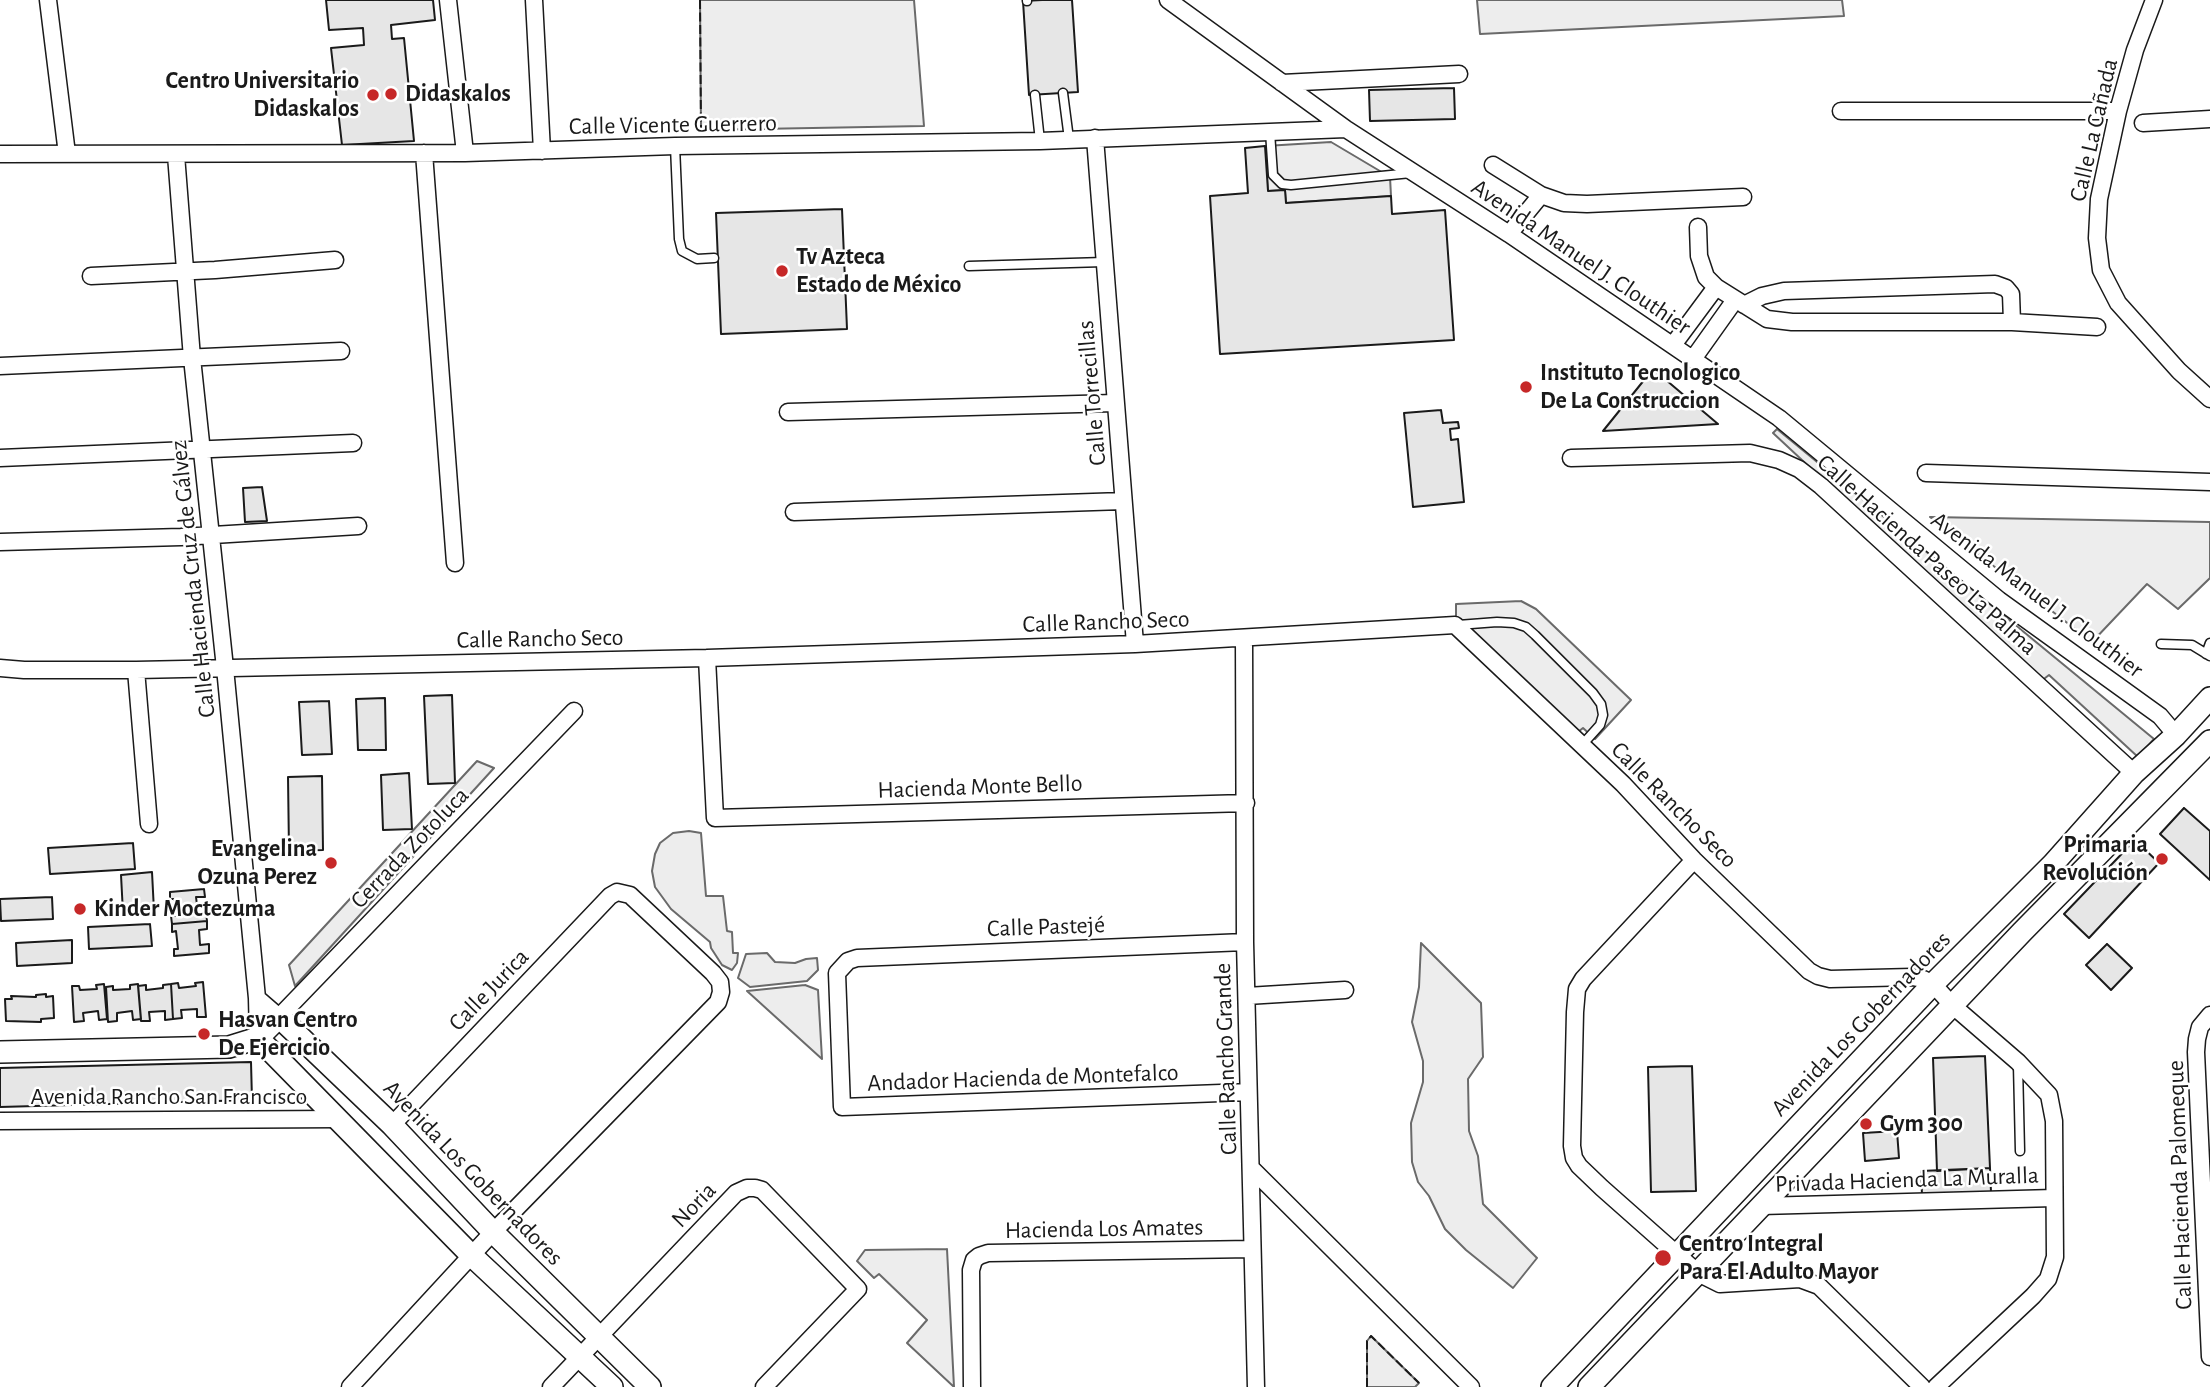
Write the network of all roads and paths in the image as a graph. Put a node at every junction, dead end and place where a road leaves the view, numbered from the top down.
1 (48, 0) edge
2 (449, 0) edge
3 (534, 0) edge
4 (1168, 0) edge
5 (2154, 0) edge
6 (1459, 74) dead end
7 (1282, 83) junction
8 (1063, 93) dead end
9 (1035, 95) dead end
10 (1841, 111) dead end
11 (2118, 111) junction
12 (2210, 119) edge
13 (2143, 123) dead end
14 (1346, 129) junction
15 (1270, 132) junction
16 (1095, 138) junction
17 (1069, 139) junction
18 (1040, 141) junction
19 (675, 146) junction
20 (541, 151) junction
21 (424, 153) junction
22 (465, 153) junction
23 (0, 154) edge
24 (67, 154) junction
25 (176, 155) junction
26 (1493, 165) dead end
27 (1413, 173) junction
28 (1541, 195) junction
29 (1743, 197) dead end
30 (1698, 227) dead end
31 (1509, 234) junction
32 (714, 258) dead end
33 (335, 260) dead end
34 (1104, 262) junction
35 (969, 266) dead end
36 (185, 271) junction
37 (92, 276) dead end
38 (1716, 288) junction
39 (1740, 302) junction
40 (2012, 322) junction
41 (2097, 327) dead end
42 (1673, 345) junction
43 (341, 351) dead end
44 (192, 358) junction
45 (1693, 359) junction
46 (0, 366) edge
47 (2210, 399) edge
48 (1115, 403) junction
49 (788, 412) dead end
50 (353, 443) dead end
51 (203, 449) junction
52 (0, 458) edge
53 (1571, 458) dead end
54 (1926, 474) dead end
55 (2210, 482) edge
56 (1123, 501) junction
57 (794, 512) dead end
58 (358, 526) dead end
59 (210, 535) junction
60 (0, 542) edge
61 (455, 563) dead end
62 (1455, 625) junction
63 (1244, 639) junction
64 (2210, 643) edge
65 (1135, 644) junction
66 (2161, 644) dead end
67 (2208, 655) edge
68 (707, 658) junction
69 (0, 668) edge
70 (225, 668) junction
71 (136, 670) junction
72 (2210, 698) edge
73 (574, 711) dead end
74 (2182, 728) junction
75 (2210, 733) edge
76 (1582, 745) junction
77 (2206, 753) edge
78 (2134, 773) junction
79 (1246, 803) junction
80 (149, 824) dead end
81 (1694, 860) junction
82 (1245, 942) junction
83 (1933, 984) junction
84 (1345, 990) dead end
85 (1247, 996) junction
86 (257, 998) junction
87 (1952, 1005) junction
88 (2210, 1015) edge
89 (279, 1017) junction
90 (258, 1038) junction
91 (0, 1052) edge
92 (2018, 1062) junction
93 (1248, 1093) junction
94 (842, 1107) joint
95 (338, 1119) junction
96 (0, 1121) edge
97 (392, 1125) junction
98 (2020, 1151) dead end
99 (1252, 1169) junction
100 (2054, 1198) junction
101 (1761, 1206) junction
102 (493, 1232) junction
103 (1252, 1249) junction
104 (471, 1255) junction
105 (1678, 1255) junction
106 (1698, 1273) junction
107 (598, 1337) junction
108 (581, 1356) junction
109 (2210, 1357) edge
110 (350, 1387) edge
111 (551, 1387) edge
112 (612, 1387) edge
113 (650, 1387) edge
114 (764, 1387) edge
115 (972, 1387) edge
116 (1256, 1387) edge
117 (1471, 1387) edge
118 (1552, 1387) edge
119 (1589, 1387) edge
120 (1922, 1387) edge
121 (1936, 1387) edge

1 - 24 street
2 - 22 street
3 - 20 street
4 - 7 street, Avenida Manuel J. Clouthier
5 - 11 street, Calle La Cañada
6 - 7 street
7 - 14 street, Avenida Manuel J. Clouthier
8 - 17 lane
9 - 18 lane
10 - 11 street
11 - 47 street, Calle La Cañada
12 - 13 street
14 - 15 street, Calle Vicente Guerrero
14 - 27 street, Avenida Manuel J. Clouthier
15 - 16 street, Calle Vicente Guerrero
15 - 27 lane
16 - 17 street, Calle Vicente Guerrero
16 - 34 street, Calle Torrecillas
17 - 18 street, Calle Vicente Guerrero
18 - 19 street, Calle Vicente Guerrero
19 - 20 street, Calle Vicente Guerrero
19 - 32 lane
20 - 22 street, Calle Vicente Guerrero
21 - 22 street, Calle Vicente Guerrero
21 - 25 street, Calle Vicente Guerrero
21 - 61 street
23 - 24 street, Calle Vicente Guerrero
24 - 25 street, Calle Vicente Guerrero
25 - 36 street, Calle Hacienda Cruz de Gálvez
26 - 28 street
27 - 31 street, Avenida Manuel J. Clouthier
28 - 29 street
28 - 31 street
30 - 38 street
31 - 42 street, Avenida Manuel J. Clouthier
33 - 36 street
34 - 35 lane
34 - 48 street, Calle Torrecillas
36 - 37 street
36 - 44 street, Calle Hacienda Cruz de Gálvez
38 - 39 street
38 - 42 street
39 - 40 street
39 - 40 street
39 - 45 street
40 - 41 street
42 - 45 street, Avenida Manuel J. Clouthier
43 - 44 street
44 - 46 street
44 - 51 street, Calle Hacienda Cruz de Gálvez
45 - 74 street, Avenida Manuel J. Clouthier
48 - 49 street
48 - 56 street, Calle Torrecillas
50 - 51 street
51 - 52 street
51 - 59 street, Calle Hacienda Cruz de Gálvez
53 - 78 street, Calle Hacienda Paseo La Palma
54 - 55 street
56 - 57 street
56 - 65 street, Calle Torrecillas
58 - 59 street
59 - 60 street
59 - 70 street, Calle Hacienda Cruz de Gálvez
62 - 63 street, Calle Rancho Seco
62 - 76 street, Calle Rancho Seco
62 - 76 lane
63 - 65 street, Calle Rancho Seco
63 - 79 street, Calle Rancho Grande
64 - 67 lane
65 - 68 street, Calle Rancho Seco
66 - 67 lane
68 - 70 street, Calle Rancho Seco
68 - 79 street, Hacienda Monte Bello
69 - 71 street, Calle Rancho Seco
70 - 71 street, Calle Rancho Seco
70 - 86 street, Calle Hacienda Cruz de Gálvez
71 - 80 street
72 - 74 street, Avenida Los Gobernadores
73 - 89 street, Cerrada Zotoluca
74 - 75 street
74 - 77 street
74 - 78 street, Avenida Los Gobernadores
76 - 81 street, Calle Rancho Seco
77 - 87 street
78 - 83 street, Avenida Los Gobernadores
79 - 82 street, Calle Rancho Grande
81 - 83 street, Calle Rancho Seco
81 - 105 street
82 - 85 street, Calle Rancho Grande
82 - 94 street, Calle Pastejé
83 - 87 street
83 - 105 street, Avenida Los Gobernadores
84 - 85 street
85 - 93 street, Calle Rancho Grande
86 - 89 street
86 - 90 street, Calle Hacienda Cruz de Gálvez
87 - 92 street
87 - 101 street
88 - 109 street, Calle Hacienda Palomeque
89 - 90 street
89 - 97 street, Avenida Los Gobernadores
90 - 91 street
90 - 95 street
92 - 98 lane
92 - 100 street
93 - 94 street, Andador Hacienda de Montefalco
93 - 99 street, Calle Rancho Grande
95 - 96 street, Avenida Rancho San Francisco
95 - 104 street
97 - 102 street, Avenida Los Gobernadores
97 - 102 street, Calle Jurica
99 - 103 street
99 - 117 street, Calle Rancho Grande
100 - 101 street, Privada Hacienda La Muralla
100 - 121 street
101 - 106 street
102 - 104 street
102 - 107 street, Avenida Los Gobernadores
103 - 115 street, Hacienda Los Amates
103 - 116 street
104 - 108 street
104 - 110 street
105 - 106 street
105 - 118 street, Avenida Los Gobernadores
106 - 119 street
106 - 120 street
107 - 108 street
107 - 113 street, Avenida Los Gobernadores
107 - 114 street, Noria
108 - 111 street
108 - 112 street

